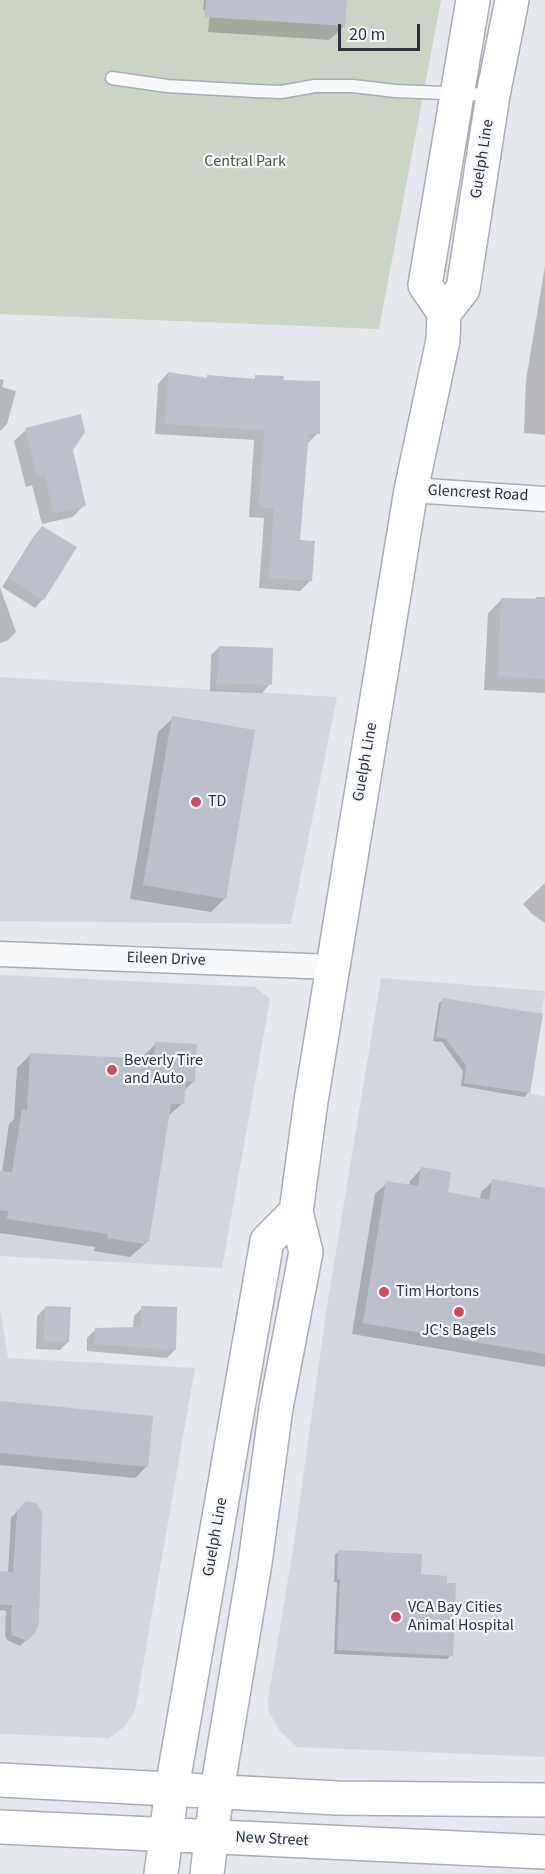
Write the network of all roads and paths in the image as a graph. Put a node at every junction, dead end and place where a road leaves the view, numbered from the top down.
1 (473, 0) edge
2 (512, 0) edge
3 (112, 78) dead end
4 (458, 94) junction
5 (493, 95) junction
6 (444, 313) junction
7 (411, 490) junction
8 (545, 499) edge
9 (0, 954) edge
10 (333, 967) junction
11 (296, 1212) junction
12 (0, 1780) edge
13 (172, 1788) junction
14 (217, 1791) junction
15 (545, 1800) edge
16 (0, 1827) edge
17 (166, 1834) junction
18 (212, 1837) junction
19 (545, 1852) edge
20 (161, 1874) edge
21 (207, 1874) edge

1 - 4 main road
2 - 5 main road, Guelph Line
3 - 4 lane
4 - 5 lane
4 - 6 main road
5 - 6 main road, Guelph Line
6 - 7 main road, Guelph Line
7 - 8 street, Glencrest Road
7 - 10 main road, Guelph Line
9 - 10 street, Eileen Drive
10 - 11 main road, Guelph Line
11 - 13 main road, Guelph Line
11 - 14 main road, Guelph Line
12 - 13 main road
13 - 14 main road
13 - 17 main road, Guelph Line
14 - 15 main road
14 - 18 main road, Guelph Line
16 - 17 main road, New Street
17 - 18 main road, New Street
17 - 20 main road, Guelph Line
18 - 19 main road, New Street
18 - 21 main road, Guelph Line

